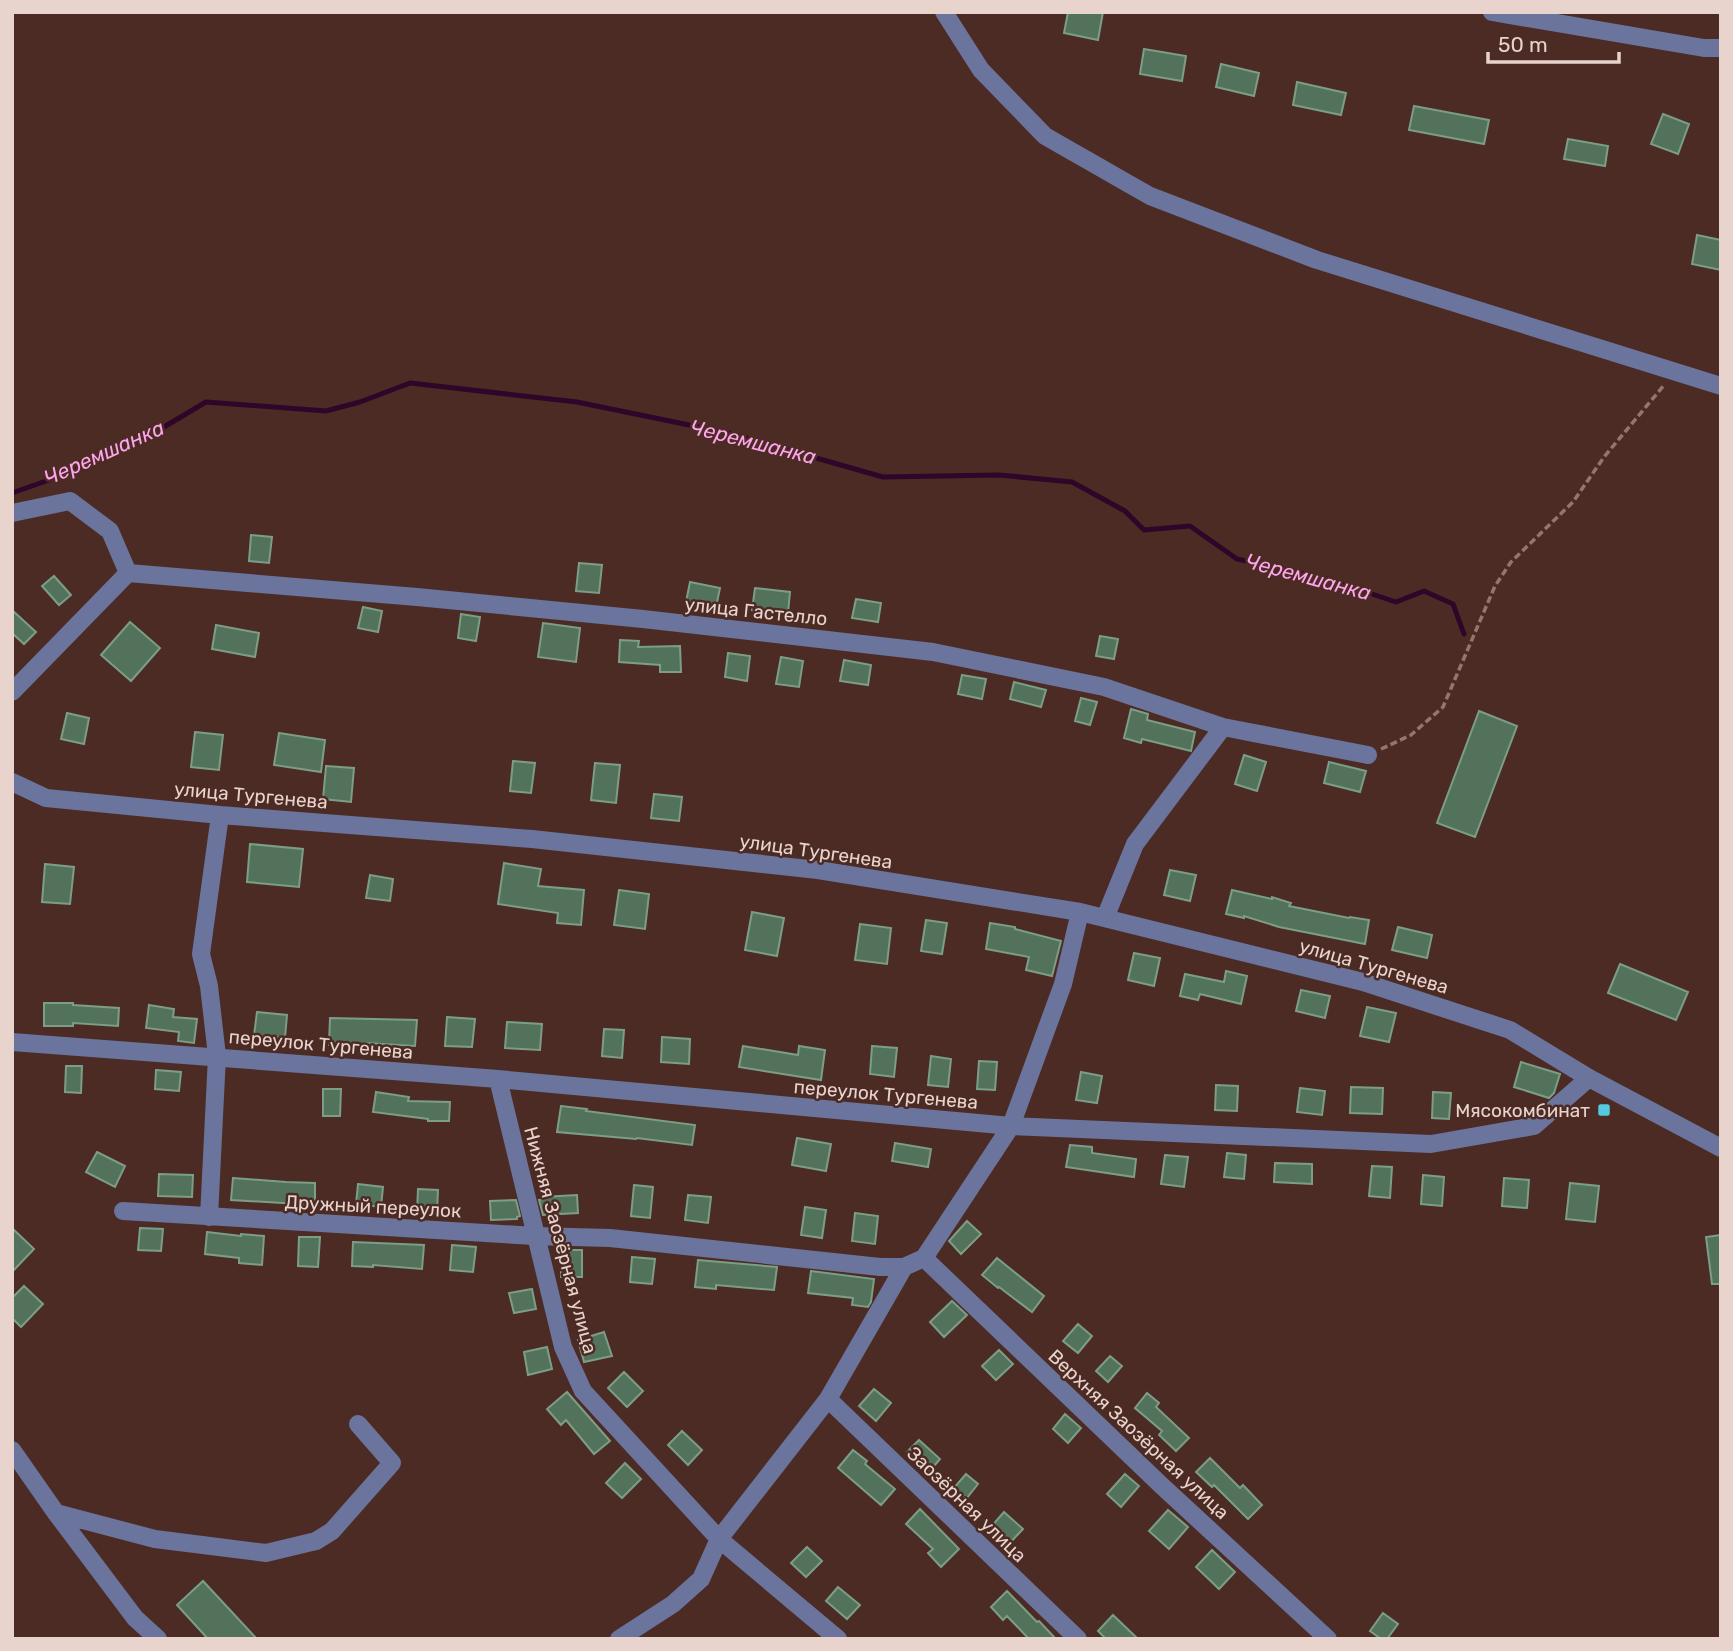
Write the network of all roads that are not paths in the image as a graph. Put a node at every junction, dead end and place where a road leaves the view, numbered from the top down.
1 (944, 12) edge
2 (1492, 12) edge
3 (1721, 48) edge
4 (1720, 384) edge
5 (12, 513) edge
6 (128, 573) junction
7 (12, 692) edge
8 (1223, 727) junction
9 (1368, 755) road end
10 (12, 782) edge
11 (220, 814) junction
12 (1080, 912) junction
13 (1105, 918) junction
14 (12, 1042) edge
15 (216, 1056) junction
16 (1589, 1078) junction
17 (498, 1079) junction
18 (1011, 1126) junction
19 (1721, 1148) edge
20 (122, 1211) dead end
21 (209, 1217) junction
22 (535, 1236) junction
23 (923, 1258) junction
24 (904, 1267) junction
25 (828, 1399) junction
26 (358, 1424) dead end
27 (12, 1450) edge
28 (56, 1513) junction
29 (719, 1539) junction
30 (158, 1639) edge
31 (619, 1639) edge
32 (838, 1639) edge
33 (1078, 1639) edge
34 (1328, 1639) edge

1 - 4 street
2 - 3 street
5 - 6 street
6 - 7 street
6 - 8 street, улица Гастелло
8 - 9 street, улица Гастелло
8 - 13 street
10 - 11 street, улица Тургенева
11 - 12 street, улица Тургенева
11 - 15 street
12 - 13 street, улица Тургенева
12 - 18 street
13 - 16 street, улица Тургенева
14 - 15 street, переулок Тургенева
15 - 17 street, переулок Тургенева
15 - 21 street
16 - 18 street, переулок Тургенева
16 - 19 street
17 - 18 street, переулок Тургенева
17 - 22 street, Нижняя Заозёрная улица
18 - 23 street
20 - 21 street, Дружный переулок
21 - 22 street, Дружный переулок
22 - 24 street
22 - 29 street, Нижняя Заозёрная улица
23 - 24 street
23 - 34 street, Верхняя Заозёрная улица
24 - 25 street
25 - 29 street
25 - 33 street, Заозёрная улица
26 - 28 street
27 - 28 street
28 - 30 street
29 - 31 street
29 - 32 street, Нижняя Заозёрная улица

